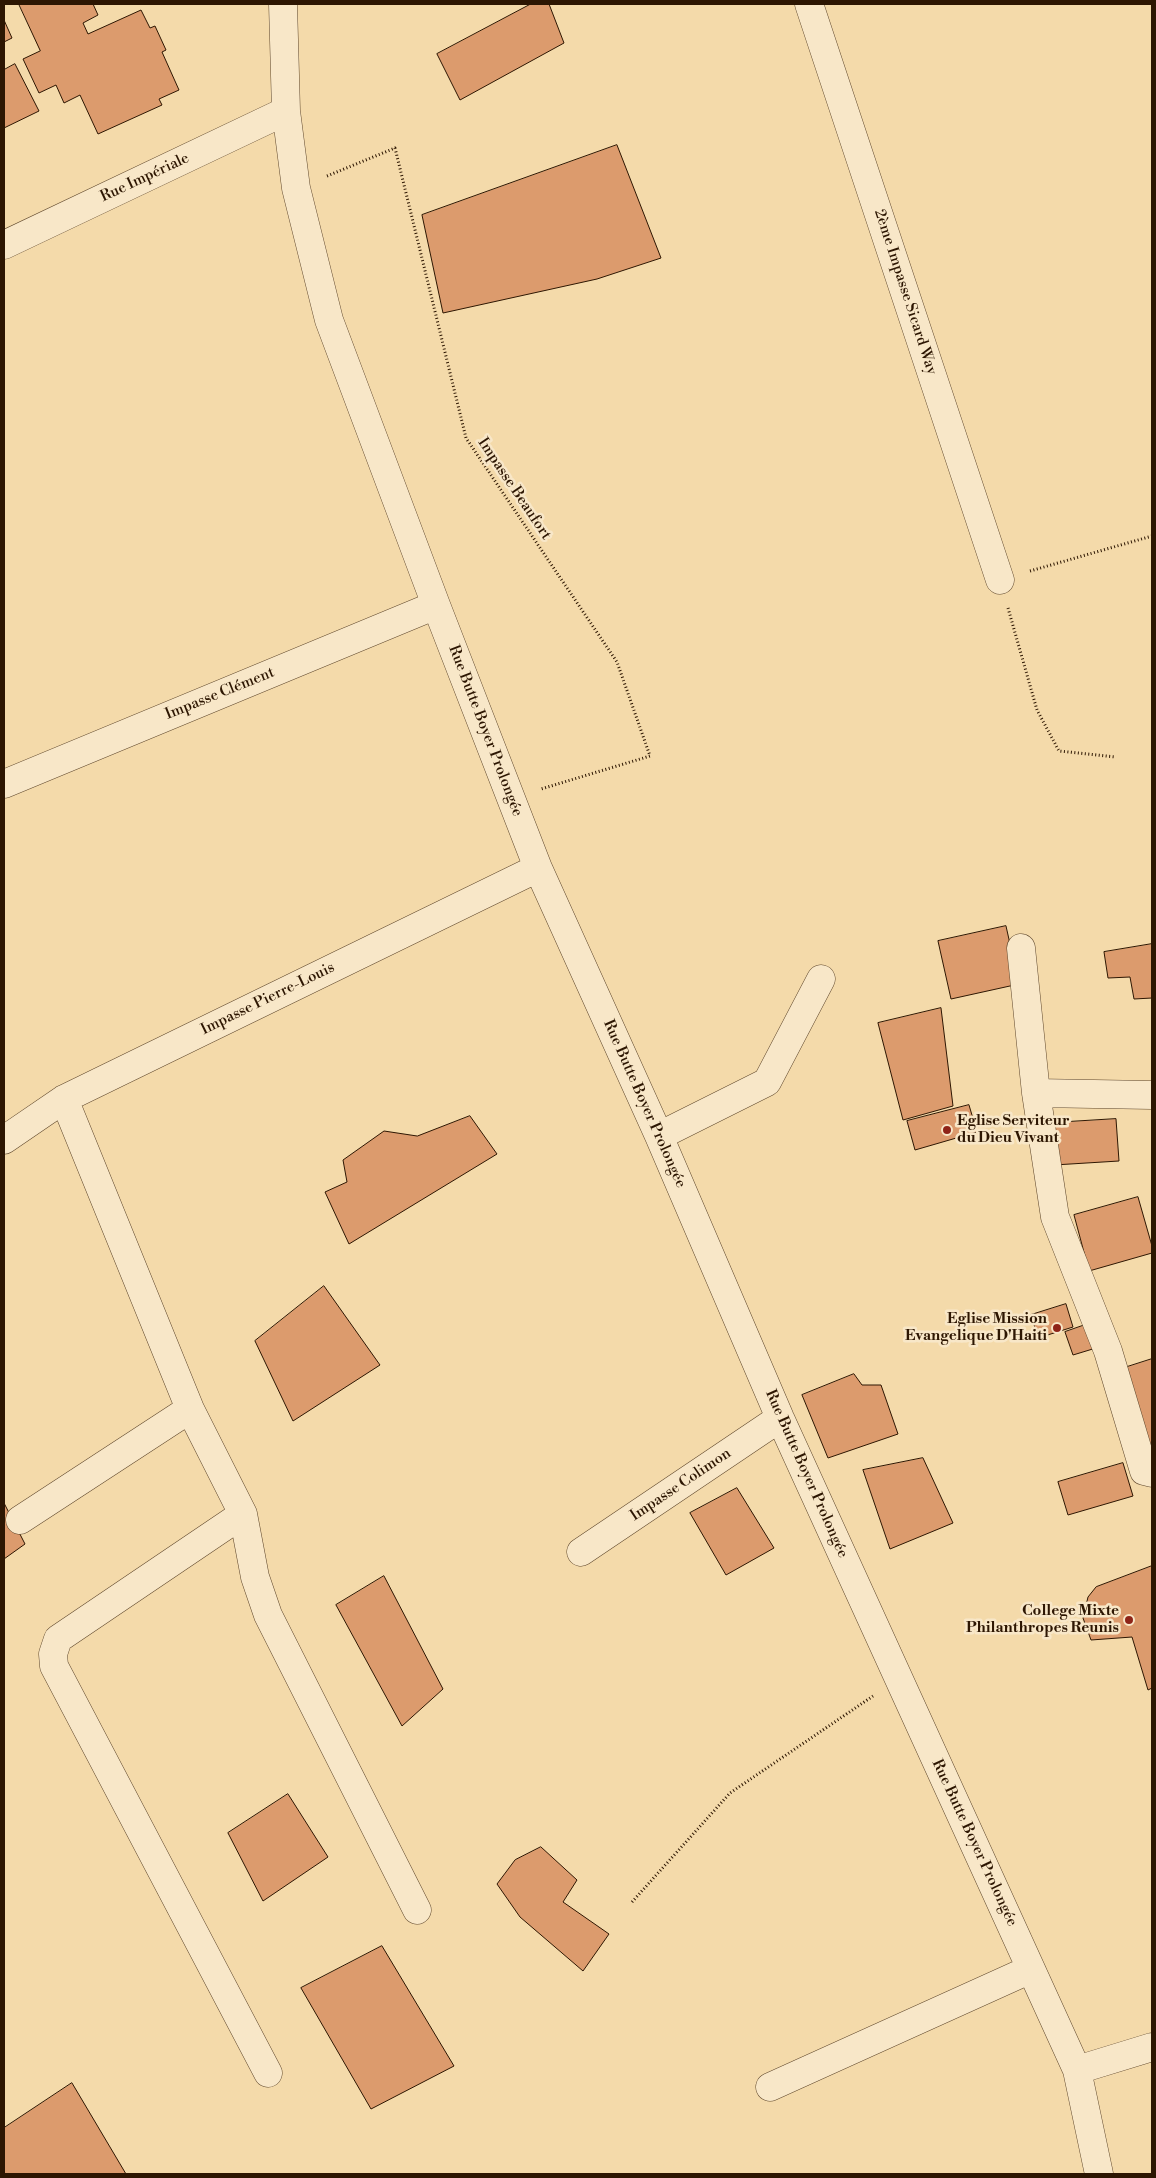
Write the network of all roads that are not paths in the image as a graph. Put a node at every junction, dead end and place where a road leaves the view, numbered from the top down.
1 (282, 4) edge
2 (809, 4) edge
3 (286, 112) junction
4 (4, 246) edge
5 (1000, 580) road end
6 (436, 605) junction
7 (4, 784) edge
8 (538, 868) junction
9 (1021, 948) dead end
10 (821, 978) dead end
11 (1036, 1093) junction
12 (1152, 1095) edge
13 (64, 1099) junction
14 (659, 1136) junction
15 (4, 1140) edge
16 (190, 1409) junction
17 (780, 1418) junction
18 (1152, 1473) edge
19 (243, 1514) junction
20 (20, 1520) dead end
21 (582, 1552) dead end
22 (417, 1910) dead end
23 (1031, 1970) junction
24 (1152, 2047) edge
25 (1077, 2070) junction
26 (268, 2073) dead end
27 (770, 2088) dead end
28 (1099, 2174) edge

1 - 3 street, Rue Butte Boyer Prolongée
2 - 5 street, 2ème Impasse Sicard Way
3 - 4 street, Rue Impériale
3 - 6 street, Rue Butte Boyer Prolongée
6 - 7 street, Impasse Clément
6 - 8 street, Rue Butte Boyer Prolongée
8 - 13 street, Impasse Pierre-Louis
8 - 14 street, Rue Butte Boyer Prolongée
9 - 11 street
10 - 14 street
11 - 12 street
11 - 18 street
13 - 15 street, Impasse Pierre-Louis
13 - 16 street
14 - 17 street, Rue Butte Boyer Prolongée
16 - 19 street
16 - 20 street
17 - 21 street, Impasse Colimon
17 - 23 street, Rue Butte Boyer Prolongée
19 - 22 street
19 - 26 street
23 - 25 street, Rue Butte Boyer Prolongée
23 - 27 street
24 - 25 street
25 - 28 street, Rue Butte Boyer Prolongée

